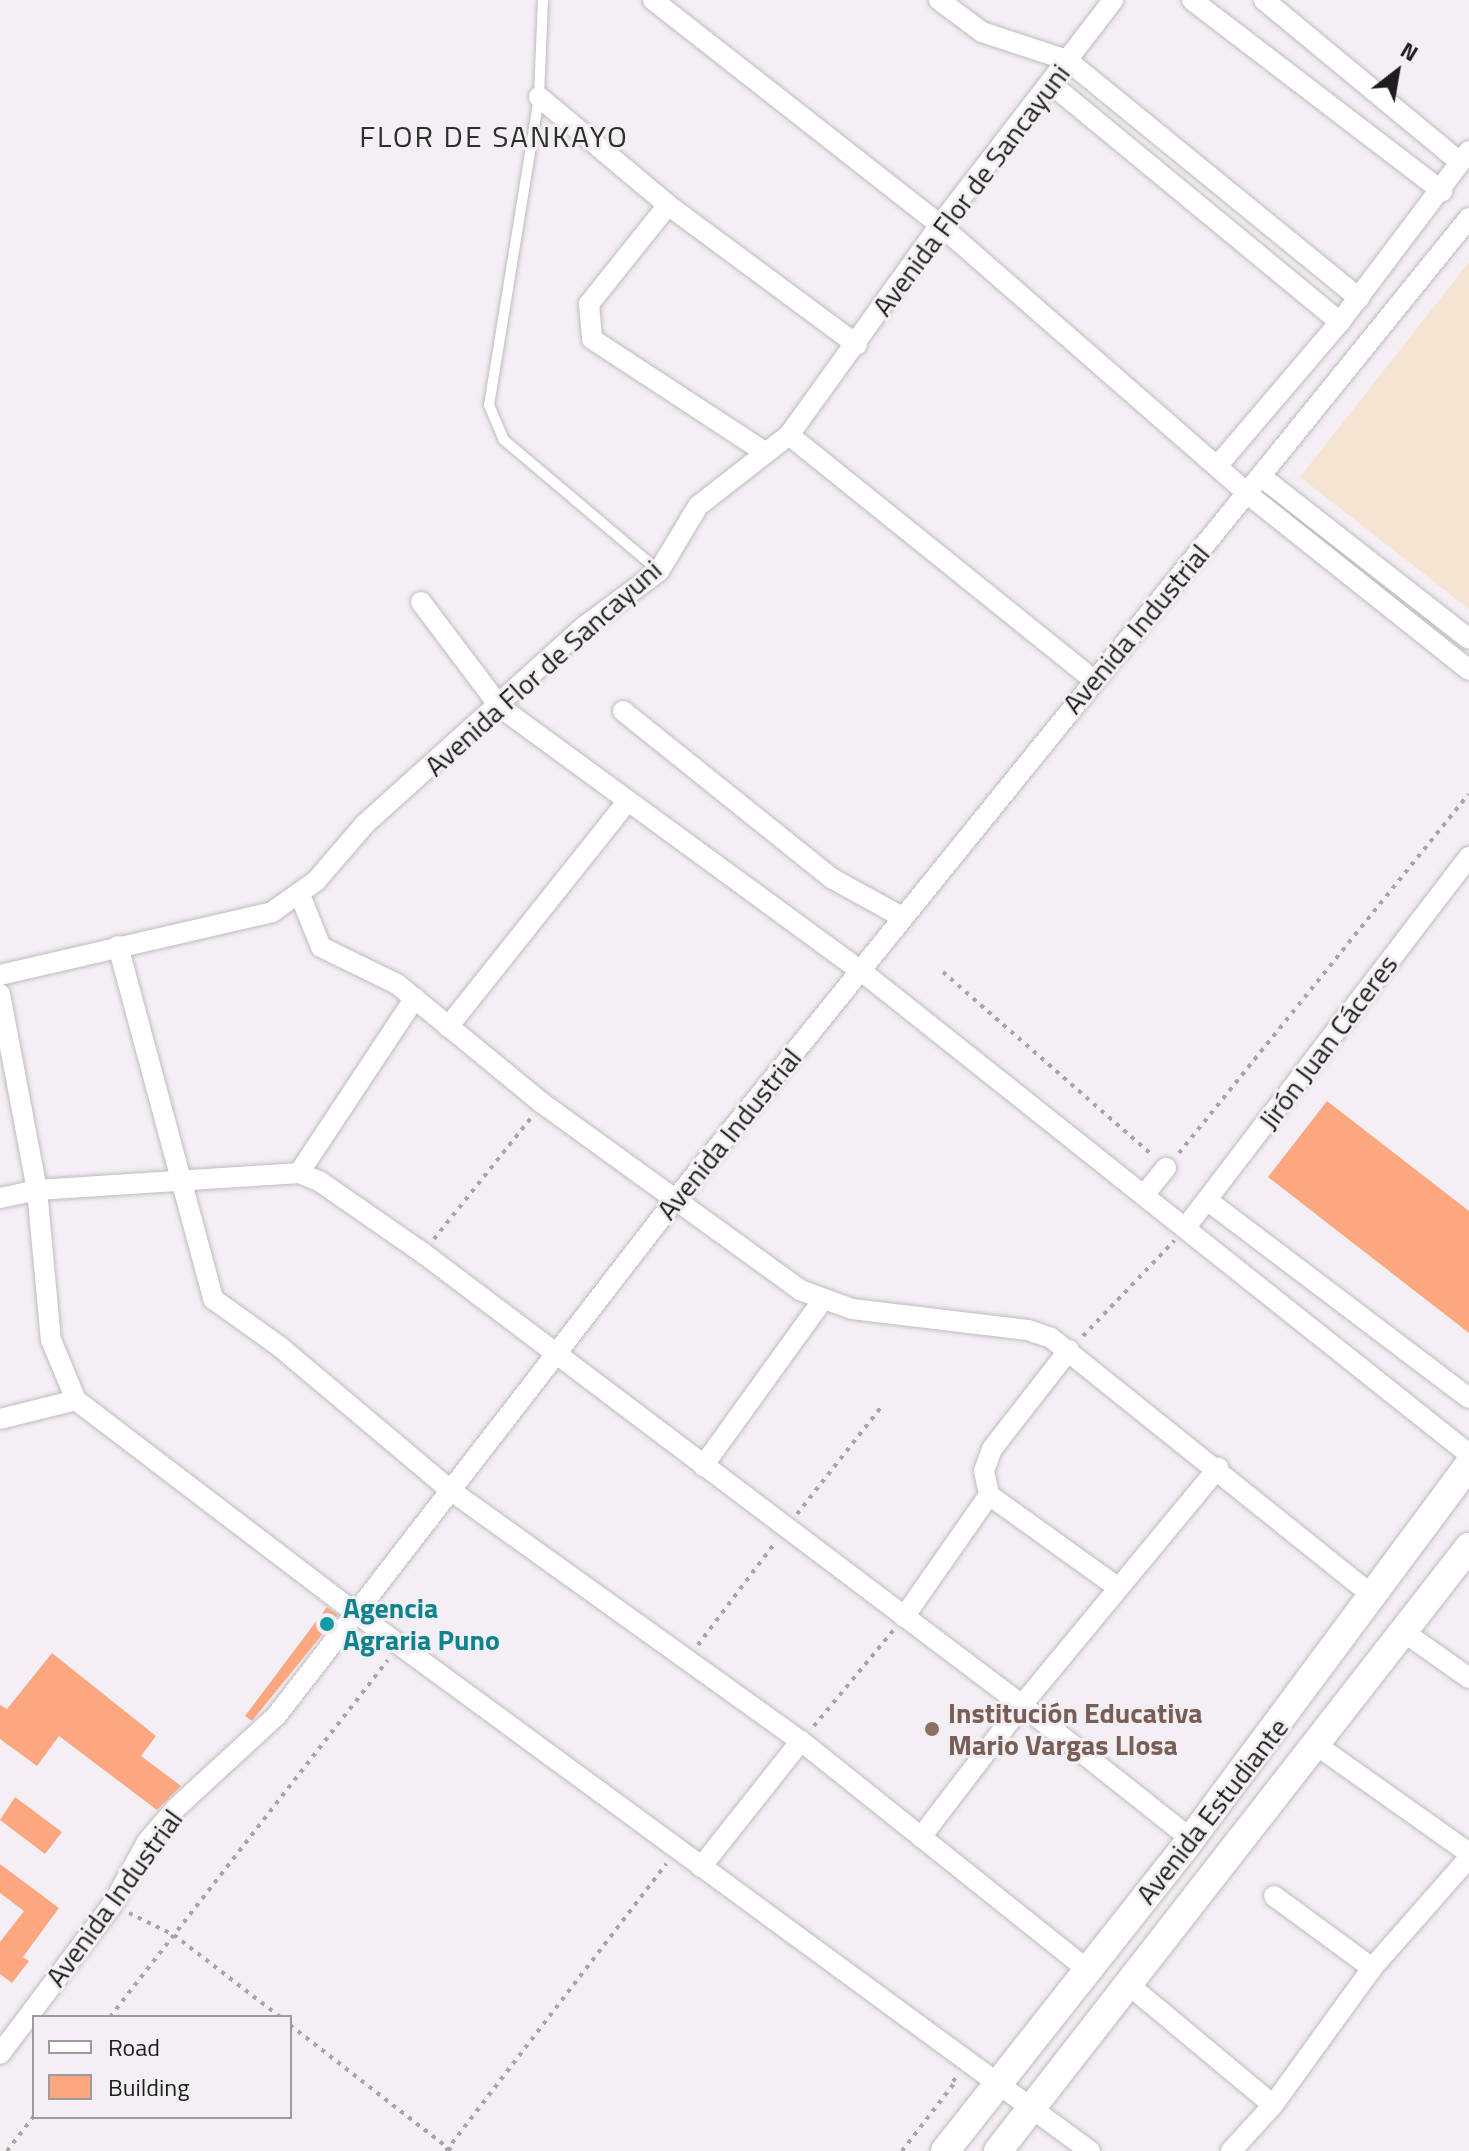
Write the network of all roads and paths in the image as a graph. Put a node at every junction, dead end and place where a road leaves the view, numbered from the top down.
1 (543, 0) edge
2 (653, 0) edge
3 (939, 0) edge
4 (1113, 0) edge
5 (1192, 0) edge
6 (1264, 0) edge
7 (1067, 60) junction
8 (1050, 83) junction
9 (539, 97) junction
10 (1465, 157) edge
11 (1442, 191) junction
12 (668, 205) junction
13 (1469, 218) edge
14 (940, 225) junction
15 (1359, 298) junction
16 (1340, 322) junction
17 (857, 345) junction
18 (789, 435) junction
19 (765, 452) junction
20 (1219, 464) junction
21 (1263, 478) junction
22 (1249, 495) junction
23 (659, 571) junction
24 (421, 602) dead end
25 (1469, 639) edge
26 (1469, 670) edge
27 (1092, 679) junction
28 (500, 707) junction
29 (623, 711) dead end
30 (1469, 794) edge
31 (626, 803) junction
32 (1469, 857) edge
33 (300, 895) junction
34 (902, 917) junction
35 (118, 946) junction
36 (860, 970) junction
37 (943, 972) dead end
38 (0, 975) edge
39 (0, 994) edge
40 (415, 998) junction
41 (448, 1027) junction
42 (542, 1103) junction
43 (1166, 1168) junction
44 (299, 1173) junction
45 (182, 1180) junction
46 (37, 1190) junction
47 (1144, 1195) junction
48 (0, 1198) edge
49 (675, 1200) junction
50 (1207, 1200) junction
51 (1186, 1227) junction
52 (423, 1253) junction
53 (822, 1301) junction
54 (1069, 1350) junction
55 (558, 1355) junction
56 (1469, 1398) edge
57 (76, 1400) junction
58 (0, 1419) edge
59 (1469, 1454) edge
60 (1469, 1464) edge
61 (703, 1466) junction
62 (1218, 1468) junction
63 (450, 1490) junction
64 (989, 1495) junction
65 (1469, 1547) edge
66 (1117, 1587) junction
67 (1374, 1597) junction
68 (356, 1613) junction
69 (904, 1617) junction
70 (1404, 1632) junction
71 (394, 1652) dead end
72 (1469, 1678) edge
73 (1022, 1705) junction
74 (801, 1741) junction
75 (1315, 1744) junction
76 (921, 1837) junction
77 (1191, 1839) junction
78 (1469, 1855) edge
79 (667, 1862) dead end
80 (701, 1867) junction
81 (1274, 1896) dead end
82 (112, 1905) junction
83 (174, 1935) junction
84 (1372, 1968) junction
85 (1088, 1970) junction
86 (1129, 1985) junction
87 (112, 2015) edge
88 (277, 2015) edge
89 (292, 2027) edge
90 (0, 2054) edge
91 (998, 2084) junction
92 (1273, 2105) junction
93 (1032, 2107) junction
94 (32, 2119) edge
95 (449, 2150) edge
96 (7, 2151) edge
97 (945, 2151) edge
98 (998, 2151) edge
99 (1090, 2151) edge
100 (1231, 2151) edge

1 - 9 lane
2 - 14 street
3 - 7 street
4 - 7 street, Avenida Flor de Sancayuni
5 - 11 street
6 - 10 street
7 - 8 street, Avenida Flor de Sancayuni
7 - 15 street
8 - 14 street, Avenida Flor de Sancayuni
8 - 16 street
9 - 12 street
9 - 23 lane
10 - 11 street
11 - 15 street
12 - 17 street
12 - 19 street
13 - 21 street, Avenida Industrial
14 - 17 street, Avenida Flor de Sancayuni
14 - 20 street
15 - 16 street
16 - 20 street
17 - 18 street, Avenida Flor de Sancayuni
18 - 19 street, Avenida Flor de Sancayuni
18 - 27 street
19 - 23 street, Avenida Flor de Sancayuni
20 - 22 street
21 - 22 street, Avenida Industrial
21 - 25 street
22 - 26 street
22 - 27 street, Avenida Industrial
23 - 28 street, Avenida Flor de Sancayuni
24 - 28 street
27 - 34 street, Avenida Industrial
28 - 31 street
28 - 33 street, Avenida Flor de Sancayuni
29 - 34 street
30 - 43 path
31 - 36 street
31 - 41 street
32 - 50 street, Jirón Juan Cáceres
33 - 35 street, Avenida Flor de Sancayuni
33 - 40 street
34 - 36 street, Avenida Industrial
35 - 38 street, Avenida Flor de Sancayuni
35 - 45 street
36 - 47 street
36 - 49 street, Avenida Industrial
37 - 43 path
39 - 46 street
40 - 41 street
40 - 44 street
41 - 42 street
42 - 49 street
42 - 52 path
43 - 47 street
44 - 45 street
44 - 52 street
45 - 46 street
45 - 63 street
46 - 48 street
46 - 57 street
47 - 51 street
49 - 53 street
49 - 55 street, Avenida Industrial
50 - 51 street, Jirón Juan Cáceres
50 - 56 street
51 - 54 path
51 - 59 street
52 - 55 street
53 - 54 street
53 - 61 street
54 - 62 street
54 - 64 street
55 - 61 street
55 - 63 street, Avenida Industrial
57 - 58 street
57 - 68 street
60 - 67 street, Avenida Estudiante
61 - 69 street
62 - 66 street
62 - 67 street
63 - 68 street, Avenida Industrial
63 - 74 street
64 - 66 street
64 - 69 street
65 - 70 street, Avenida Estudiante
66 - 73 street
67 - 77 street, Avenida Estudiante
68 - 80 street
68 - 82 street, Avenida Industrial
69 - 73 street
69 - 74 path
70 - 72 street
70 - 75 street, Avenida Estudiante
71 - 83 path
73 - 76 street
73 - 77 street
74 - 76 street
74 - 80 street
75 - 78 street
75 - 86 street, Avenida Estudiante
76 - 85 street
77 - 85 street, Avenida Estudiante
78 - 84 street
79 - 95 path
80 - 91 street
81 - 84 street
82 - 83 path
82 - 90 street, Avenida Industrial
83 - 87 path
83 - 88 path
84 - 92 street
85 - 91 street, Avenida Estudiante
86 - 92 street
86 - 93 street, Avenida Estudiante
89 - 95 path
91 - 93 street
91 - 97 street, Avenida Estudiante
92 - 100 street
93 - 98 street, Avenida Estudiante
93 - 99 street
94 - 96 path

